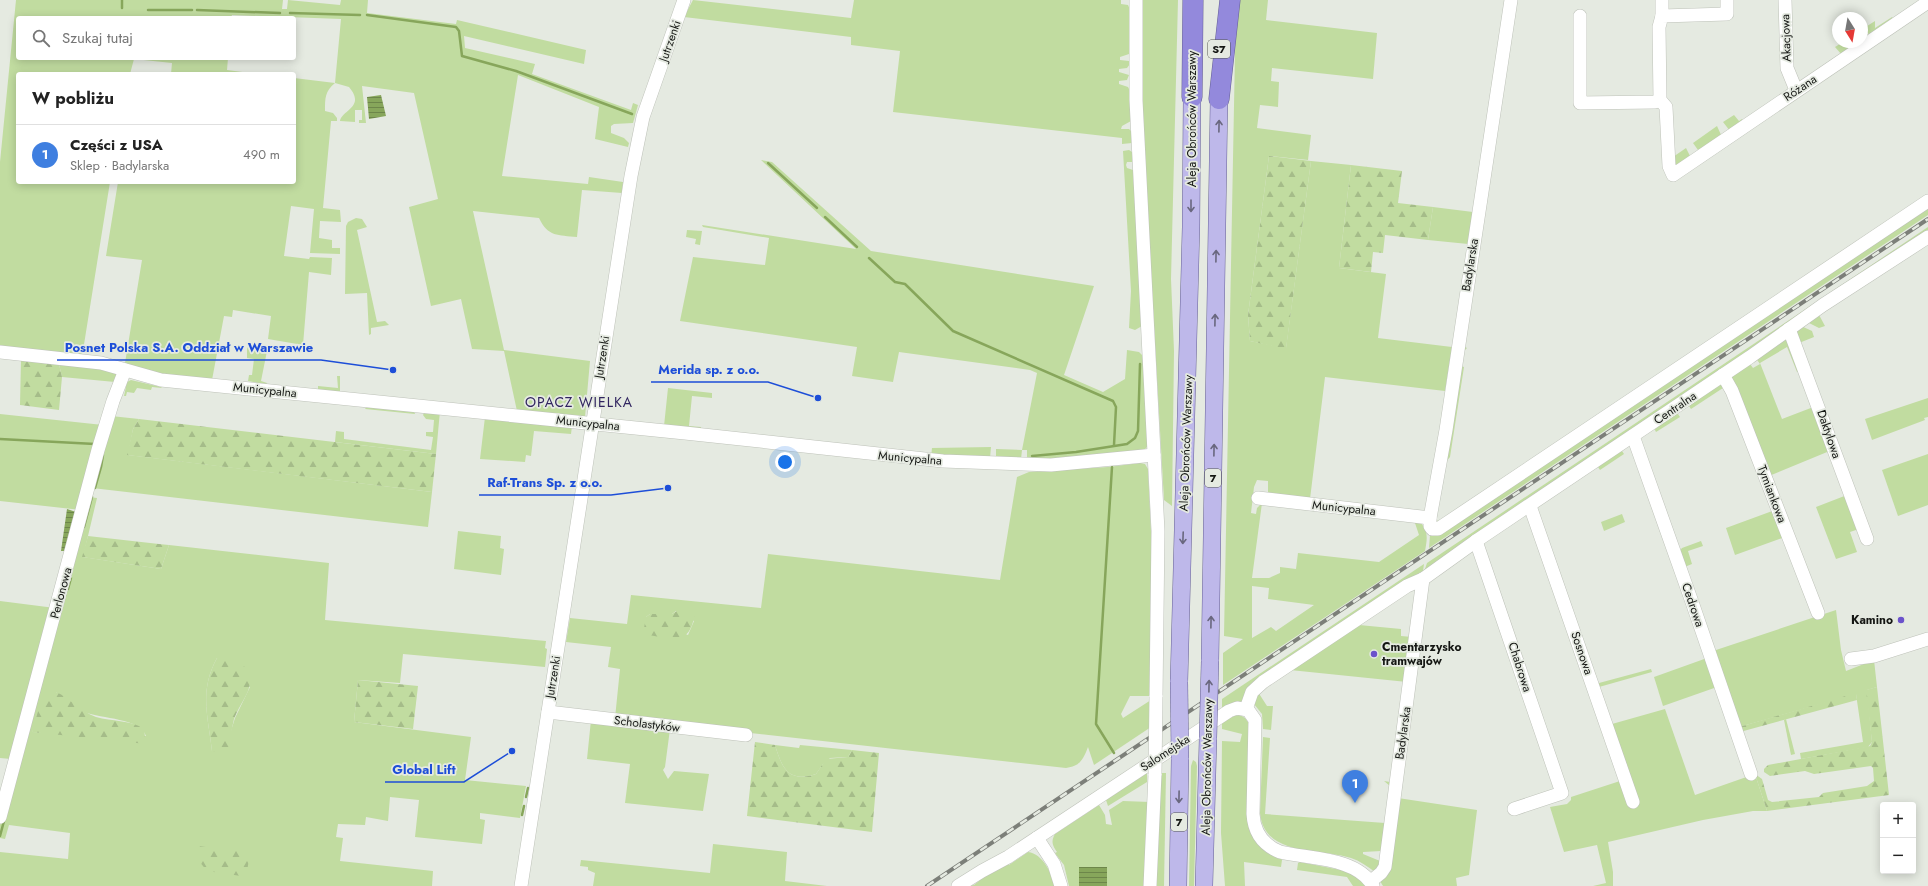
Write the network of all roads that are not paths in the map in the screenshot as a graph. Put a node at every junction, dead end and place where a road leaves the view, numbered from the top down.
1 (684, 0) edge
2 (1136, 0) edge
3 (1193, 0) edge
4 (1219, 0) edge
5 (1230, 0) edge
6 (1511, 0) edge
7 (1662, 0) edge
8 (1727, 0) edge
9 (1785, 0) edge
10 (1928, 2) edge
11 (1580, 16) dead end
12 (1662, 16) junction
13 (1791, 75) junction
14 (1814, 78) junction
15 (1796, 90) junction
16 (1192, 97) joint
17 (1219, 99) junction
18 (1660, 100) junction
19 (1928, 201) edge
20 (1928, 237) edge
21 (1789, 329) junction
22 (0, 352) edge
23 (125, 370) junction
24 (1723, 375) junction
25 (592, 423) junction
26 (1633, 436) junction
27 (1154, 455) junction
28 (1258, 498) dead end
29 (1530, 506) junction
30 (1431, 524) junction
31 (1867, 539) dead end
32 (1476, 542) junction
33 (1423, 579) junction
34 (1818, 613) dead end
35 (1928, 639) edge
36 (1851, 659) dead end
37 (1246, 709) junction
38 (548, 712) junction
39 (746, 735) dead end
40 (1750, 774) dead end
41 (1208, 777) junction
42 (1633, 802) dead end
43 (1514, 809) dead end
44 (0, 817) edge
45 (1037, 838) junction
46 (1372, 884) edge
47 (520, 886) edge
48 (958, 886) edge
49 (1061, 886) edge
50 (1150, 886) edge
51 (1178, 886) edge
52 (1204, 886) edge
53 (1215, 886) edge

1 - 25 street, Jutrzenki
2 - 27 street
3 - 16 highway, Aleja Obrońców Warszawy / S7
4 - 17 highway, Aleja Obrońców Warszawy / S7
5 - 17 highway
6 - 30 street, Badylarska
7 - 12 street
8 - 12 street
9 - 13 street, Akacjowa
10 - 14 street, Różana
11 - 18 street
12 - 18 street
13 - 14 street, Akacjowa
13 - 15 street, Akacjowa
14 - 15 street, Różana
15 - 18 street, Różana
16 -> 51 main road, Aleja Obrońców Warszawy / 7, bridge
41 -> 17 main road, Aleja Obrońców Warszawy / 7, bridge
19 - 30 street
20 - 21 street, Centralna
21 - 24 street, Centralna
21 - 31 street, Daktylowa
22 - 23 street, Municypalna
23 - 25 street, Municypalna
23 - 44 street, Perlonowa
24 - 26 street, Centralna
24 - 34 street, Tymiankowa
25 - 27 street, Municypalna
25 - 38 street, Jutrzenki
26 - 29 street, Centralna
26 - 40 street, Cedrowa
27 - 50 street, bridge
28 - 30 street, Municypalna
29 - 32 street, Centralna
29 - 42 street, Sosnowa
32 - 33 street, Centralna
32 - 43 street, Chabrowa
33 - 37 street
33 - 46 street, Badylarska
35 - 36 street
37 - 45 street, Salomejska
37 - 46 street, Badylarska
38 - 39 street, Scholastyków
38 - 47 street, Jutrzenki
41 - 52 main road, Aleja Obrońców Warszawy / 7
41 - 53 main road
45 - 48 street, Salomejska
45 - 49 street

